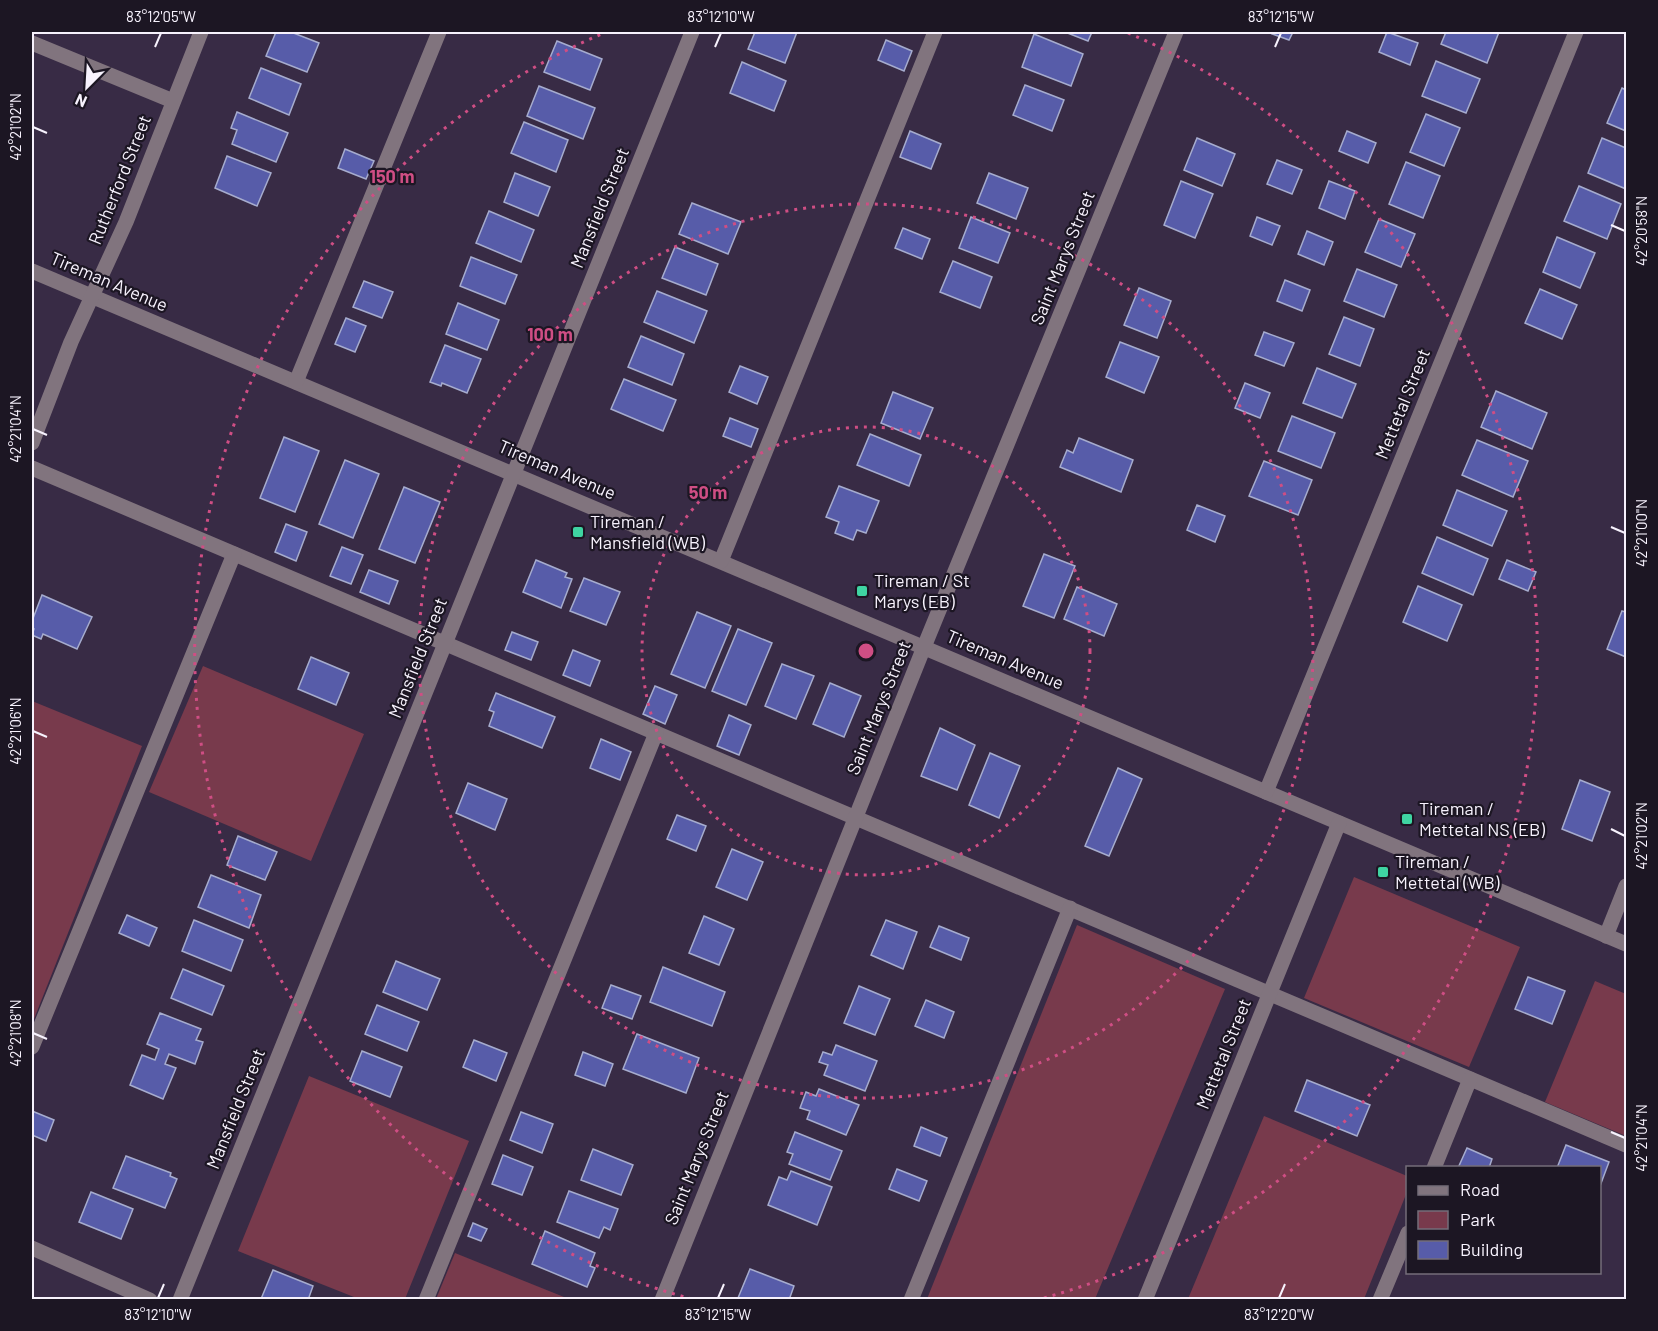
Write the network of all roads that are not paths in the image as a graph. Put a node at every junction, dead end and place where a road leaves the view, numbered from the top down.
1 (201, 32) edge
2 (439, 32) edge
3 (692, 32) edge
4 (935, 32) edge
5 (1176, 32) edge
6 (1576, 32) edge
7 (32, 43) edge
8 (173, 101) junction
9 (32, 271) edge
10 (92, 296) junction
11 (296, 382) junction
12 (32, 442) edge
13 (32, 468) edge
14 (514, 473) junction
15 (234, 554) junction
16 (721, 561) junction
17 (445, 643) junction
18 (924, 647) junction
19 (656, 733) junction
20 (1266, 792) junction
21 (855, 818) junction
22 (1339, 823) junction
23 (1626, 886) edge
24 (1070, 908) junction
25 (1606, 936) junction
26 (1626, 944) edge
27 (1269, 993) junction
28 (32, 1047) edge
29 (1470, 1079) junction
30 (1626, 1145) edge
31 (1434, 1166) edge
32 (1406, 1235) edge
33 (32, 1248) edge
34 (150, 1299) edge
35 (180, 1299) edge
36 (426, 1299) edge
37 (662, 1299) edge
38 (911, 1299) edge
39 (1145, 1299) edge
40 (1380, 1299) edge

1 - 8 street, Rutherford Street
2 - 11 street
3 - 14 street, Mansfield Street
4 - 16 street
5 - 18 street, Saint Marys Street
6 - 20 street, Mettetal Street
7 - 8 street
8 - 10 street, Rutherford Street
9 - 10 street, Tireman Avenue
10 - 11 street, Tireman Avenue
10 - 12 street, Rutherford Street
11 - 14 street, Tireman Avenue
13 - 15 street
14 - 16 street, Tireman Avenue
14 - 17 street, Mansfield Street
15 - 17 street
15 - 28 street
16 - 18 street, Tireman Avenue
17 - 19 street
17 - 35 street, Mansfield Street
18 - 20 street, Tireman Avenue
18 - 21 street, Saint Marys Street
19 - 21 street
19 - 36 street
20 - 22 street, Tireman Avenue
21 - 24 street
21 - 37 street, Saint Marys Street
22 - 25 street
22 - 27 street, Mettetal Street
23 - 25 street
24 - 27 street
24 - 38 street
25 - 26 street
27 - 29 street
27 - 39 street, Mettetal Street
29 - 30 street
29 - 31 street
32 - 40 street
33 - 34 street

